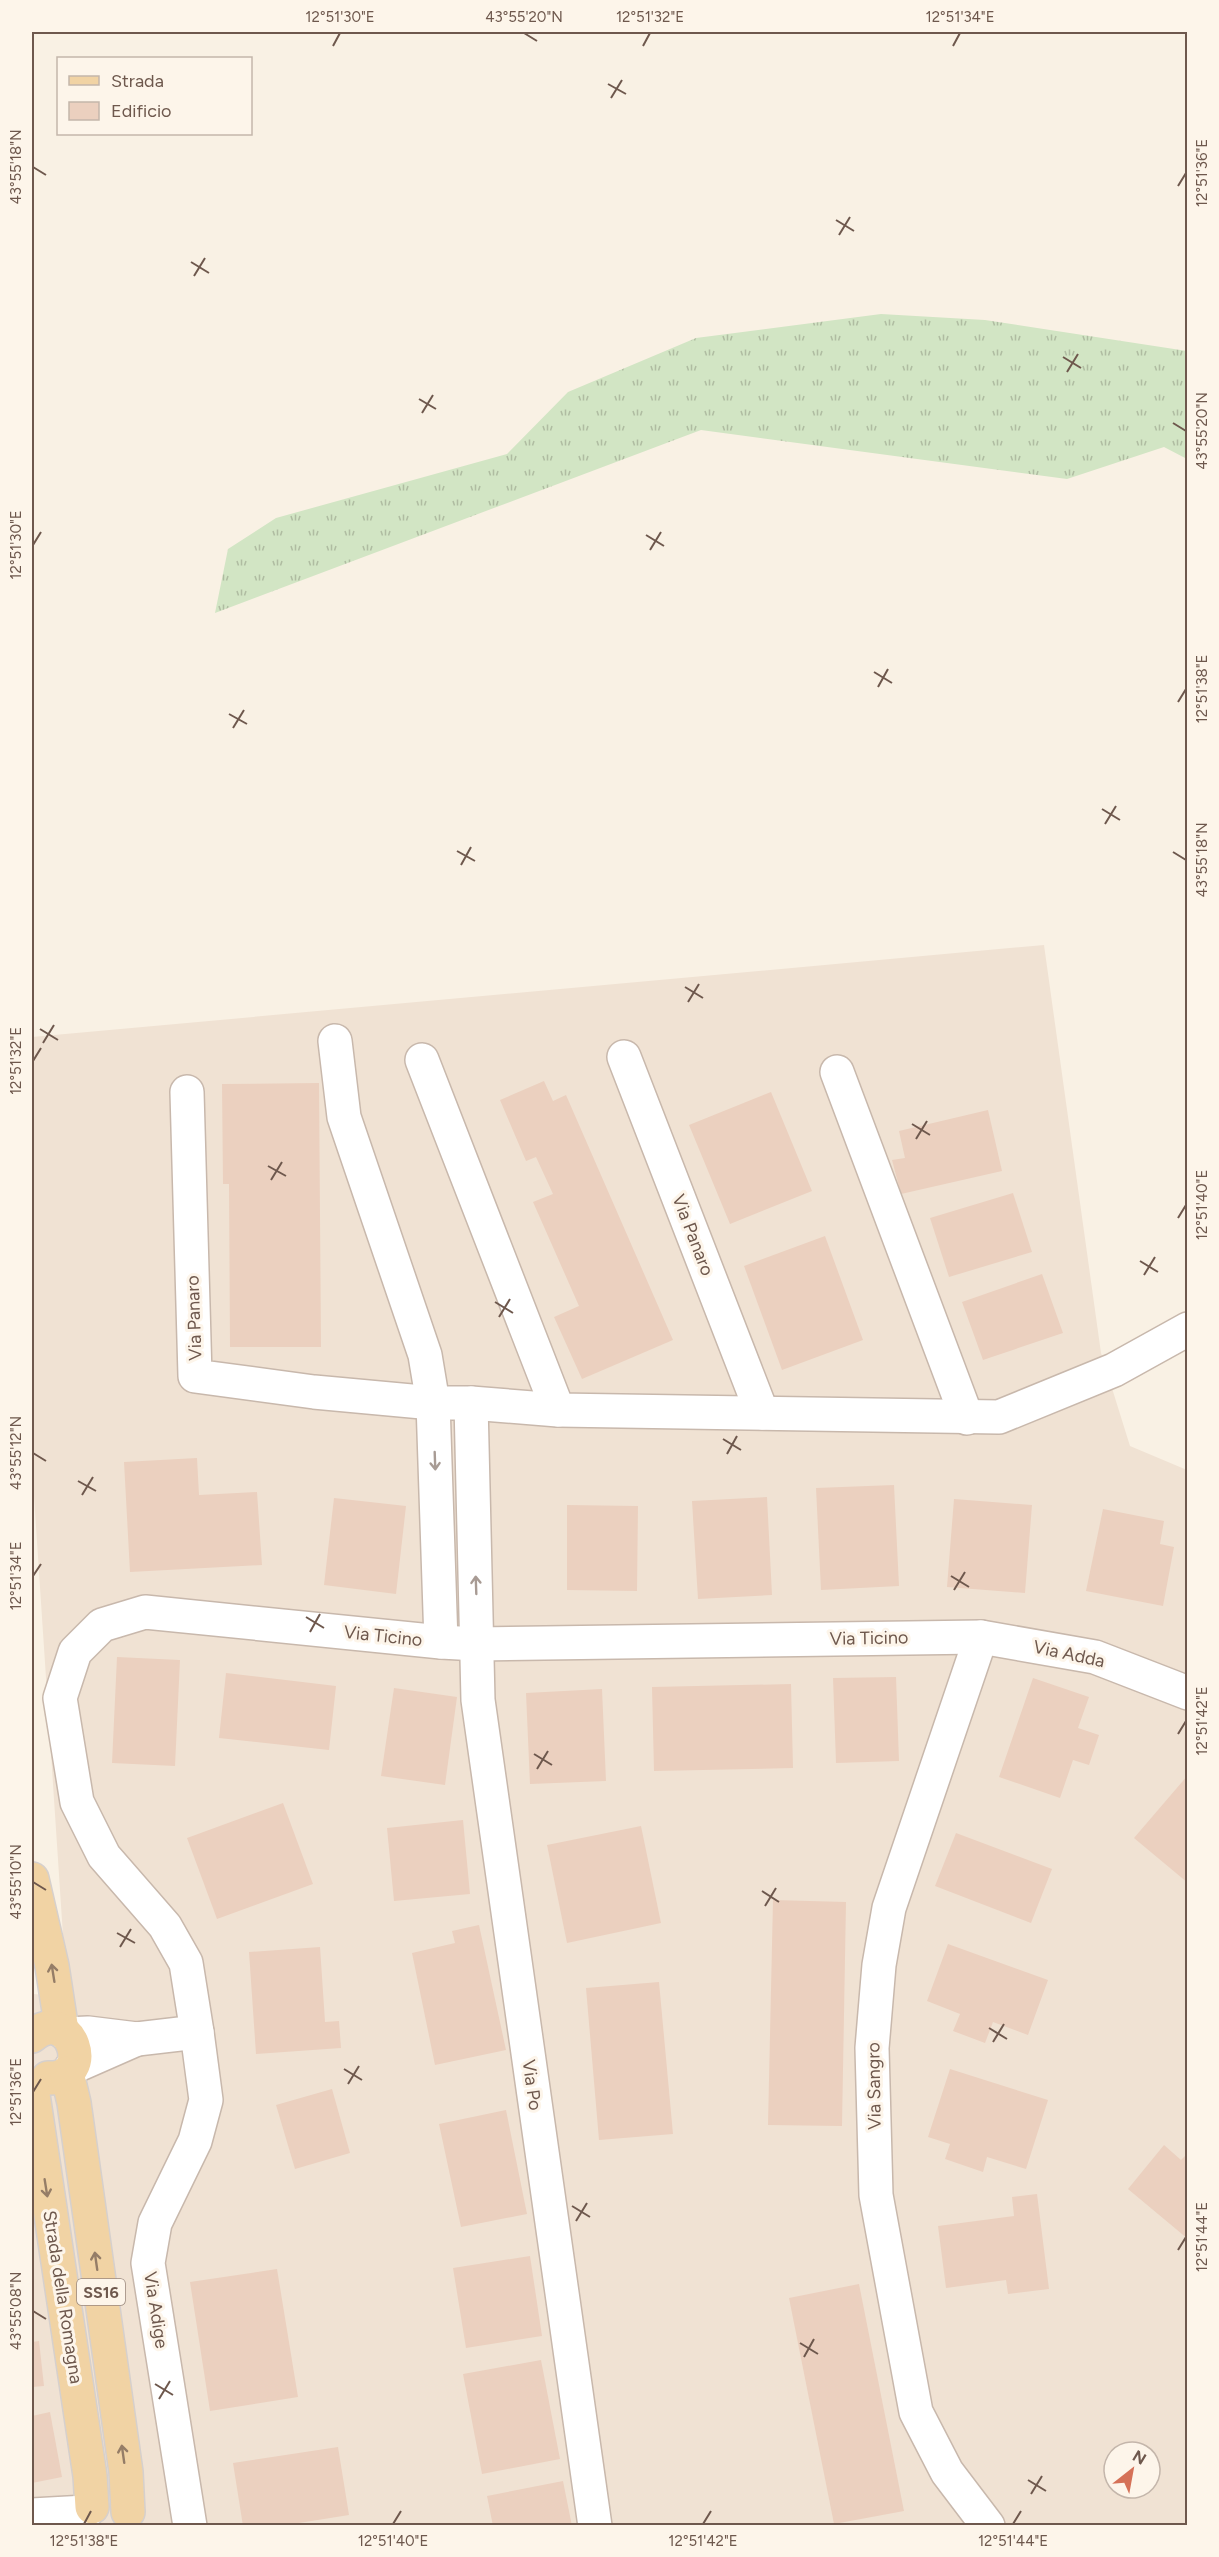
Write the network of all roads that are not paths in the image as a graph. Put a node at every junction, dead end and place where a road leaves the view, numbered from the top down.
1 (335, 1041) dead end
2 (624, 1057) dead end
3 (422, 1060) dead end
4 (837, 1072) dead end
5 (188, 1092) dead end
6 (1188, 1329) edge
7 (433, 1403) junction
8 (471, 1403) junction
9 (558, 1410) junction
10 (762, 1413) junction
11 (967, 1418) junction
12 (981, 1637) junction
13 (441, 1642) junction
14 (477, 1644) junction
15 (1188, 1693) edge
16 (32, 1879) edge
17 (197, 2032) junction
18 (53, 2033) edge
19 (137, 2039) junction
20 (32, 2070) edge
21 (69, 2071) junction
22 (32, 2088) edge
23 (32, 2515) edge
24 (85, 2515) edge
25 (131, 2519) edge
26 (190, 2526) edge
27 (595, 2526) edge
28 (988, 2526) edge

1 - 7 street
2 - 10 street, Via Panaro
3 - 9 street
4 - 11 street
5 - 7 street, Via Panaro
6 - 11 street, Via Panaro
7 - 8 street, Via Panaro
7 -> 13 street
8 - 9 street, Via Panaro
14 -> 8 street
9 - 10 street, Via Panaro
10 - 11 street, Via Panaro
12 - 14 street, Via Ticino
12 - 15 street, Via Adda
12 - 28 street, Via Sangro
13 - 14 street, Via Ticino
13 - 17 street, Via Ticino
14 - 27 street, Via Po
18 -> 16 main road, Strada della Romagna / SS16
17 - 19 street
17 - 26 street, Via Adige
18 - 19 street
18 - 21 main road, Strada della Romagna / SS16
19 - 21 street
20 - 21 main road
25 -> 21 main road, Strada della Romagna / SS16
22 -> 24 main road, Strada della Romagna / SS16
23 - 24 street
24 - 25 main road, Strada della Romagna / SS16

